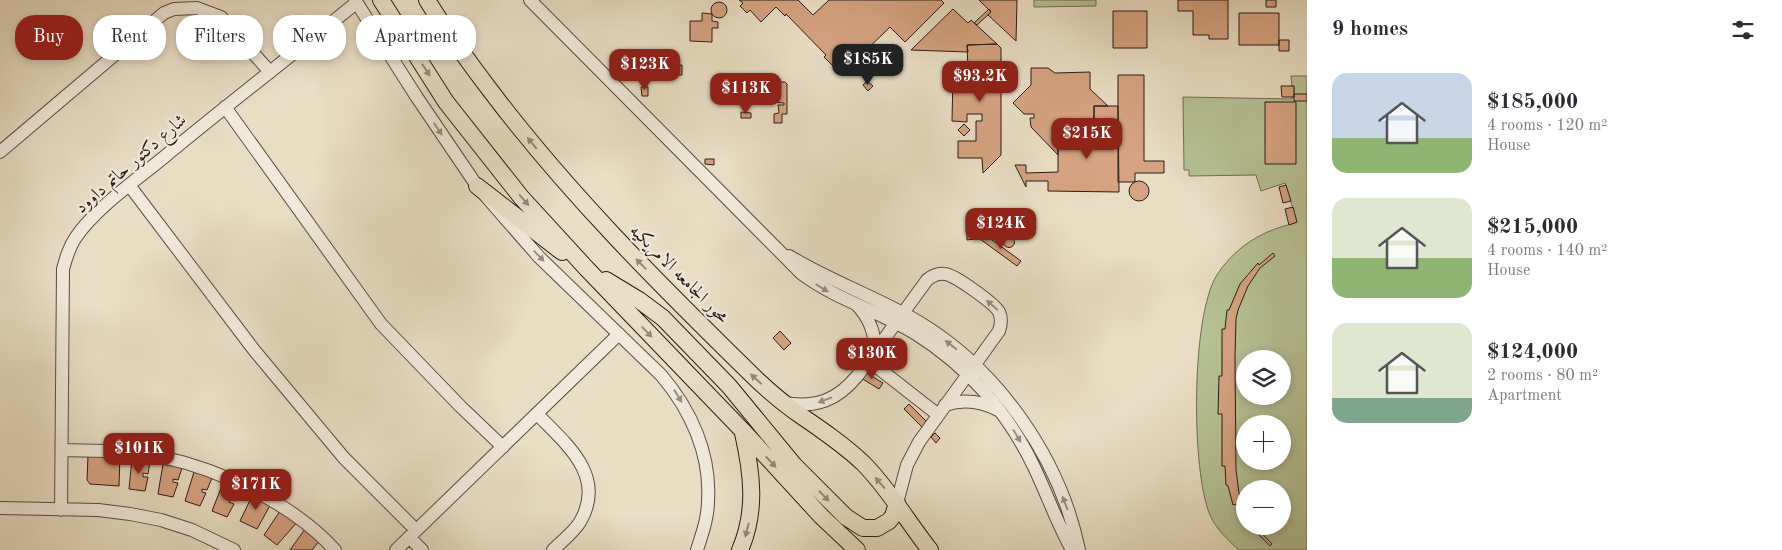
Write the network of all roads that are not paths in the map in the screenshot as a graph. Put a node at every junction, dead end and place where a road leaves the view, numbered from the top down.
1 (381, 0) edge
2 (530, 0) edge
3 (429, 1) edge
4 (356, 2) edge
5 (270, 72) junction
6 (225, 107) junction
7 (0, 152) edge
8 (129, 185) junction
9 (477, 186) junction
10 (773, 245) junction
11 (587, 270) junction
12 (857, 305) junction
13 (900, 318) junction
14 (619, 334) junction
15 (872, 356) junction
16 (971, 369) junction
17 (783, 402) junction
18 (941, 410) junction
19 (1001, 412) junction
20 (537, 414) junction
21 (742, 430) junction
22 (503, 447) junction
23 (62, 450) junction
24 (897, 503) junction
25 (0, 508) edge
26 (61, 510) junction
27 (413, 534) junction
28 (234, 550) edge
29 (336, 550) edge
30 (396, 550) edge
31 (422, 550) edge
32 (553, 550) edge
33 (697, 550) edge
34 (740, 550) edge
35 (857, 550) edge
36 (930, 550) edge
37 (1072, 550) edge
38 (1078, 550) edge

1 -> 11 main road
2 - 10 street
17 -> 3 main road, محور الجامعه الامريكيه
4 - 5 street, شارع دكتور حاتم داوود
4 -> 9 street
5 - 6 street, شارع دكتور حاتم داوود
5 - 7 street
6 - 8 street, شارع دكتور حاتم داوود
6 - 22 street
8 - 23 street, شارع دكتور حاتم داوود
8 - 27 street
9 - 11 main road
9 -> 14 street
10 -> 12 street
10 - 13 street
11 -> 21 main road
11 -> 24 main road
12 - 13 street
12 - 15 street
13 - 15 street
13 - 16 street
16 -> 13 street
14 - 20 street
14 -> 33 street
15 -> 17 street
15 - 18 street
16 - 18 street
16 - 19 street
38 -> 16 street
24 -> 17 main road, محور الجامعه الامريكيه
18 - 19 street
18 - 24 street
19 -> 37 street
20 - 22 street
20 - 32 street
21 -> 34 main road
21 -> 35 main road
22 - 27 street
23 - 26 street, شارع دكتور حاتم داوود
23 - 29 street
24 - 36 main road, محور الجامعه الامريكيه
25 - 26 street
26 - 28 street
27 - 30 street
27 - 31 street

